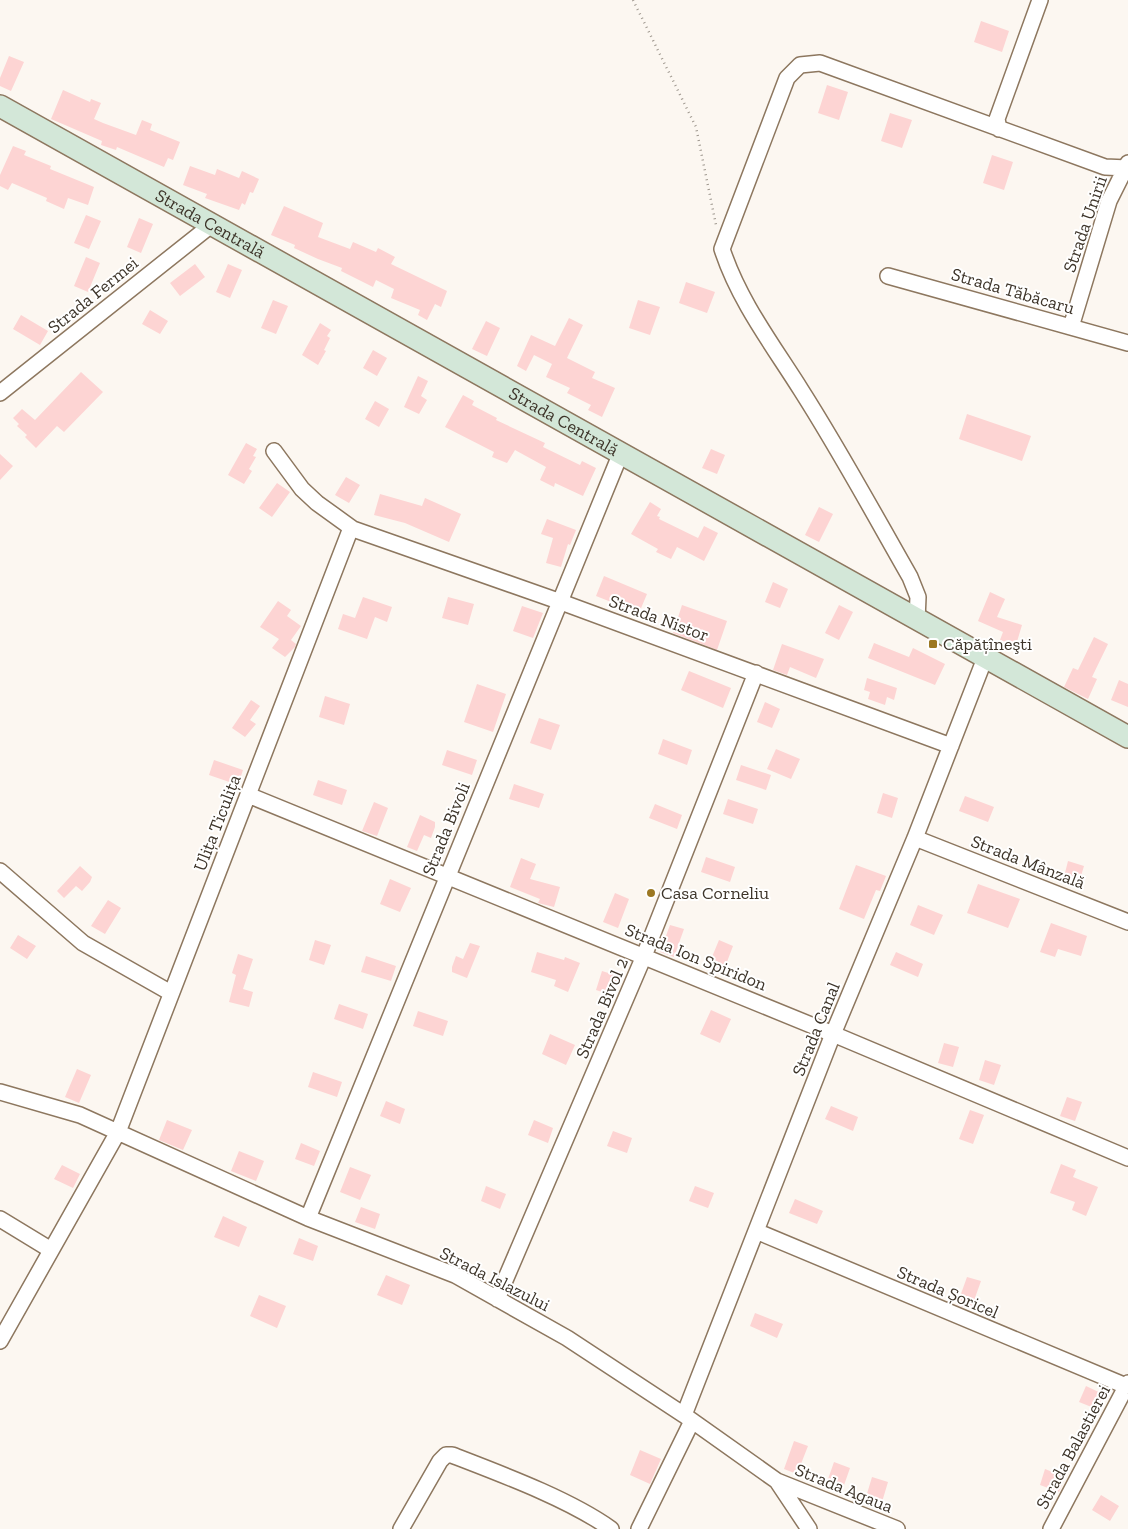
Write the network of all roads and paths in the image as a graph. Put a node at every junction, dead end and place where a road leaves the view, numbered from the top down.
1 (633, 0) edge
2 (1040, 0) edge
3 (0, 106) edge
4 (999, 129) junction
5 (1128, 166) edge
6 (210, 226) junction
7 (722, 249) junction
8 (888, 276) dead end
9 (1071, 327) junction
10 (1128, 343) edge
11 (0, 393) edge
12 (274, 451) dead end
13 (620, 455) junction
14 (353, 529) junction
15 (561, 602) junction
16 (916, 620) junction
17 (985, 658) junction
18 (756, 674) junction
19 (1128, 737) edge
20 (952, 746) junction
21 (248, 796) junction
22 (915, 838) junction
23 (0, 871) edge
24 (446, 877) junction
25 (1128, 922) edge
26 (644, 956) junction
27 (171, 993) junction
28 (833, 1034) junction
29 (0, 1092) edge
30 (118, 1132) junction
31 (1128, 1158) edge
32 (308, 1218) junction
33 (0, 1219) edge
34 (756, 1231) junction
35 (51, 1250) junction
36 (497, 1299) junction
37 (0, 1341) edge
38 (1127, 1385) edge
39 (688, 1418) junction
40 (777, 1481) junction
41 (401, 1529) edge
42 (611, 1529) edge
43 (639, 1529) edge
44 (810, 1529) edge
45 (896, 1529) edge
46 (1051, 1529) edge

1 - 7 path
2 - 4 street
3 - 6 main road, Strada Centrală
4 - 5 street
4 - 7 street
5 - 9 street, Strada Unirii
6 - 11 street, Strada Fermei
6 - 13 main road, Strada Centrală
7 - 16 street
8 - 9 street, Strada Tăbăcaru
9 - 10 street, Strada Tăbăcaru
12 - 14 street, Strada Nistor
13 - 15 street, Strada Bivoli
13 - 16 main road, Strada Centrală
14 - 15 street, Strada Nistor
14 - 21 street, Ulița Ticulița
15 - 18 street, Strada Nistor
15 - 24 street, Strada Bivoli
16 - 17 main road, Strada Centrală
17 - 19 main road, Strada Centrală
17 - 20 street, Strada Canal
18 - 20 street, Strada Nistor
18 - 26 street, Strada Bivol 2
20 - 22 street, Strada Canal
21 - 24 street, Strada Ion Spiridon
21 - 27 street, Ulița Ticulița
22 - 25 street, Strada Mânzală
22 - 28 street, Strada Canal
23 - 27 street
24 - 26 street, Strada Ion Spiridon
24 - 32 street, Strada Bivoli
26 - 28 street, Strada Ion Spiridon
26 - 36 street, Strada Bivol 2
27 - 30 street, Ulița Ticulița
28 - 31 street, Strada Ion Spiridon
28 - 34 street, Strada Canal
29 - 30 street, Strada Islazului
30 - 32 street, Strada Islazului
30 - 35 street, Ulița Ticulița
32 - 36 street, Strada Islazului
33 - 35 street
34 - 38 street, Strada Șoricel
34 - 39 street, Strada Canal
35 - 37 street, Ulița Ticulița
36 - 39 street, Strada Islazului
38 - 46 street, Strada Balastierei
39 - 40 street, Strada Islazului
39 - 43 street, Strada Canal
40 - 44 street, Strada Islazului
40 - 45 street, Strada Agaua
41 - 42 street

